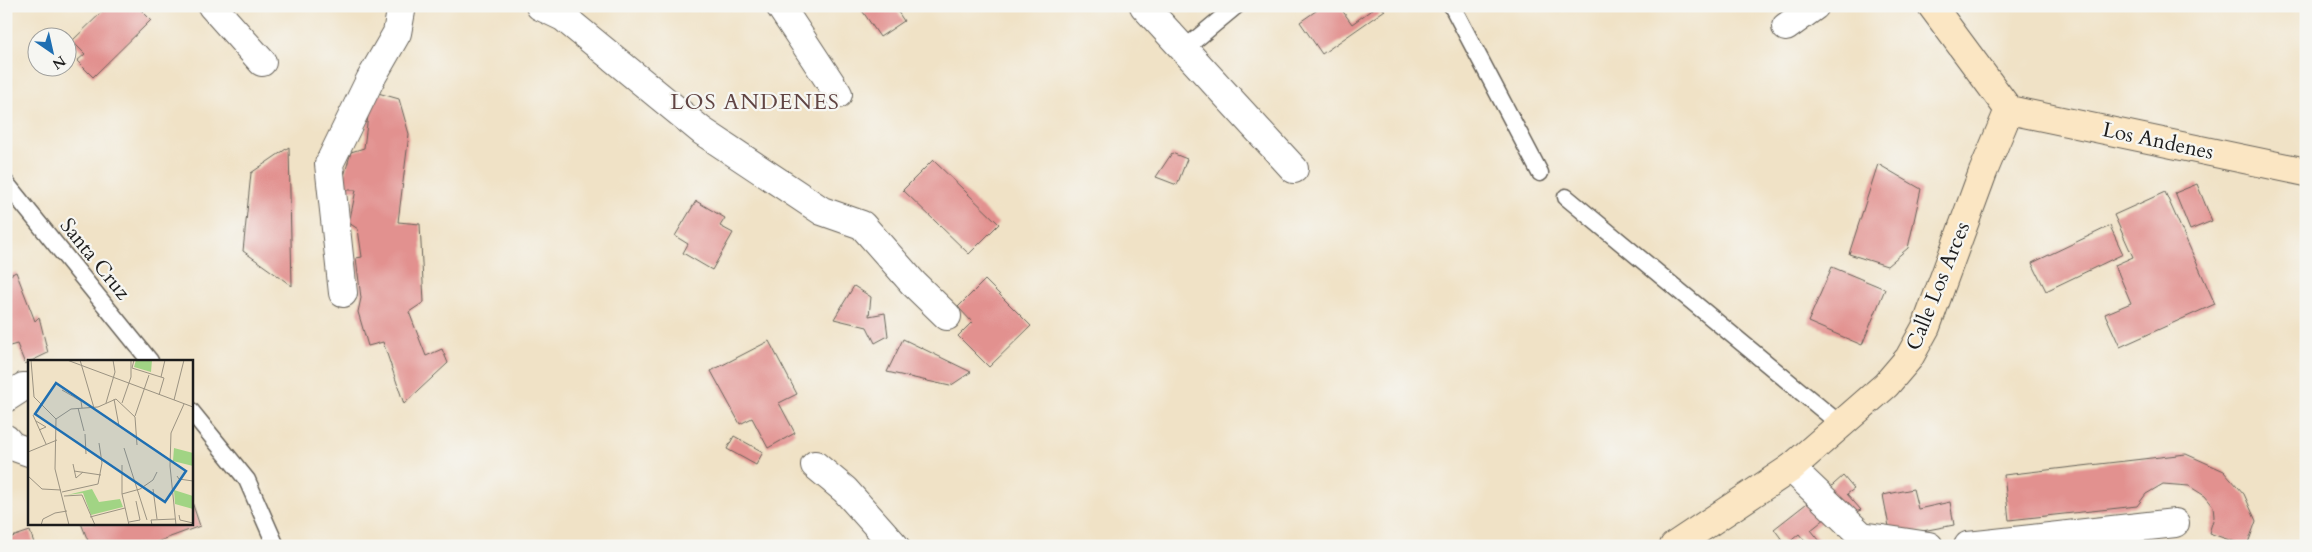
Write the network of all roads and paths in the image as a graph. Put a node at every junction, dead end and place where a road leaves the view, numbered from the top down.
1 (212, 6) edge
2 (402, 6) edge
3 (540, 6) edge
4 (780, 6) edge
5 (1144, 6) edge
6 (1236, 6) edge
7 (1452, 6) edge
8 (1815, 6) edge
9 (1932, 6) edge
10 (1786, 27) dead end
11 (1183, 50) junction
12 (262, 62) dead end
13 (838, 94) dead end
14 (2009, 110) junction
15 (1294, 169) dead end
16 (2306, 172) edge
17 (1540, 173) dead end
18 (6, 183) edge
19 (1566, 197) dead end
20 (343, 293) dead end
21 (947, 316) dead end
22 (149, 360) edge
23 (28, 388) edge
24 (6, 398) edge
25 (192, 412) edge
26 (1841, 424) junction
27 (6, 439) edge
28 (28, 452) edge
29 (814, 465) dead end
30 (1791, 468) junction
31 (2175, 523) dead end
32 (276, 546) edge
33 (896, 546) edge
34 (1674, 546) edge
35 (1929, 546) edge
36 (1968, 546) edge

1 - 12 street
2 - 20 street
3 - 21 street
4 - 13 street
5 - 11 street
6 - 11 lane
7 - 17 lane
8 - 10 street
9 - 14 street
11 - 15 street
14 - 16 street, Los Andenes
14 - 26 street, Calle Los Arces
18 - 22 lane, Santa Cruz
19 - 26 lane
23 - 24 street
25 - 32 lane
26 - 30 street, Calle Los Arces
27 - 28 street
29 - 33 street
30 - 34 street, Calle Los Arces
30 - 35 street
31 - 36 street

